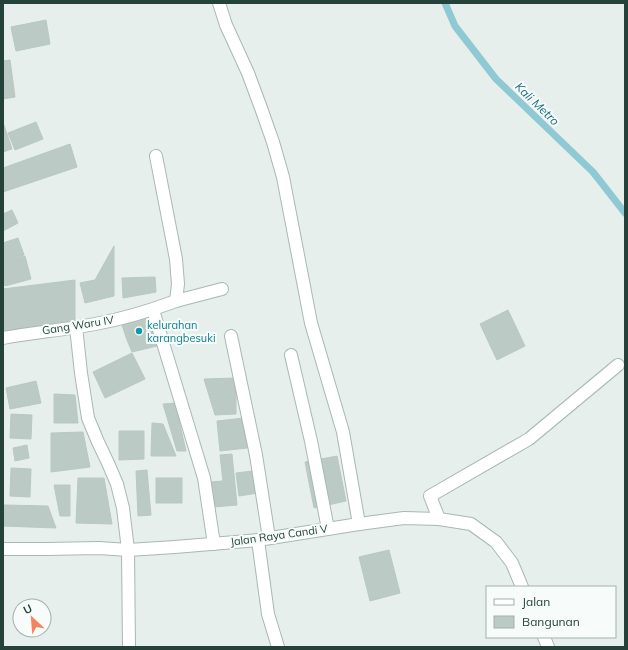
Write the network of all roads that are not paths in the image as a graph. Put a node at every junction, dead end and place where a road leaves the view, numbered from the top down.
1 (219, 3) edge
2 (156, 156) dead end
3 (222, 289) dead end
4 (176, 301) junction
5 (152, 310) junction
6 (76, 327) junction
7 (231, 336) dead end
8 (3, 338) edge
9 (291, 355) dead end
10 (618, 365) dead end
11 (439, 519) junction
12 (359, 524) junction
13 (328, 529) junction
14 (263, 539) junction
15 (214, 544) junction
16 (3, 549) edge
17 (128, 550) junction
18 (522, 586) edge
19 (129, 647) edge
20 (278, 647) edge

1 - 12 street
2 - 4 street
3 - 4 street, Gang Waru IV
4 - 5 street, Gang Waru IV
5 - 6 street, Gang Waru IV
5 - 15 street
6 - 8 street, Gang Waru IV
6 - 17 street
7 - 14 street
9 - 13 street
10 - 11 street
11 - 12 street, Jalan Raya Candi V
11 - 18 street, Jalan Raya Candi V
12 - 13 street, Jalan Raya Candi V
13 - 14 street, Jalan Raya Candi V
14 - 15 street, Jalan Raya Candi V
14 - 20 street
15 - 17 street, Jalan Raya Candi V
16 - 17 street, Jalan Raya Candi V
17 - 19 street

